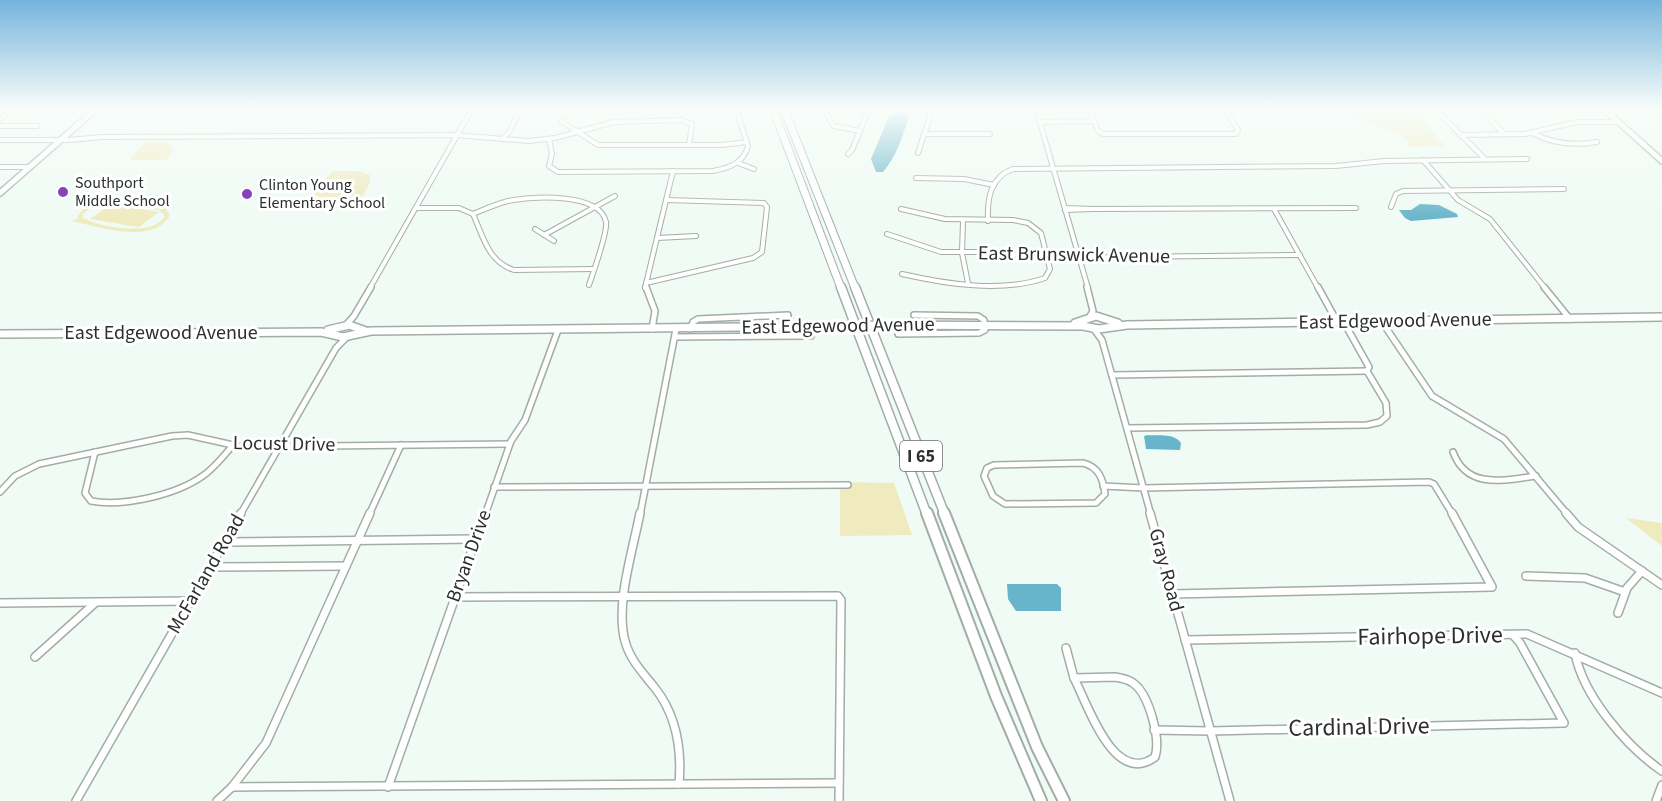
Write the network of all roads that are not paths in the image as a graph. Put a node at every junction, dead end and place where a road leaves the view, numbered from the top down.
1 (53, 146) edge
2 (451, 146) edge
3 (550, 146) edge
4 (747, 146) edge
5 (787, 146) edge
6 (799, 146) edge
7 (854, 146) edge
8 (920, 146) edge
9 (1047, 146) edge
10 (1472, 146) edge
11 (1646, 146) edge
12 (848, 153) dead end
13 (918, 153) dead end
14 (1485, 159) junction
15 (1527, 159) dead end
16 (1423, 160) junction
17 (1662, 161) edge
18 (738, 162) junction
19 (0, 167) edge
20 (29, 167) junction
21 (754, 169) dead end
22 (1054, 169) junction
23 (673, 171) junction
24 (916, 178) dead end
25 (994, 185) junction
26 (1564, 189) dead end
27 (1449, 190) junction
28 (0, 193) edge
29 (615, 196) dead end
30 (666, 200) junction
31 (596, 207) junction
32 (1391, 207) dead end
33 (416, 208) junction
34 (1356, 208) dead end
35 (901, 209) dead end
36 (1065, 209) junction
37 (1274, 209) junction
38 (473, 214) junction
39 (963, 220) junction
40 (988, 221) junction
41 (535, 229) dead end
42 (544, 234) junction
43 (887, 234) dead end
44 (696, 236) dead end
45 (657, 238) junction
46 (554, 241) dead end
47 (962, 253) junction
48 (1300, 255) junction
49 (1046, 258) junction
50 (1079, 258) junction
51 (594, 269) junction
52 (902, 274) dead end
53 (646, 283) junction
54 (968, 283) junction
55 (589, 285) dead end
56 (1091, 300) junction
57 (788, 315) dead end
58 (914, 315) dead end
59 (354, 316) junction
60 (1662, 317) edge
61 (1089, 318) junction
62 (1103, 318) junction
63 (1570, 319) junction
64 (1341, 322) junction
65 (1382, 322) junction
66 (986, 325) junction
67 (1127, 325) junction
68 (1063, 326) junction
69 (343, 327) junction
70 (354, 327) junction
71 (1093, 327) junction
72 (1104, 327) junction
73 (690, 328) junction
74 (652, 329) junction
75 (676, 329) junction
76 (558, 330) junction
77 (371, 331) junction
78 (321, 332) junction
79 (0, 334) edge
80 (898, 334) dead end
81 (337, 335) junction
82 (349, 336) junction
83 (812, 336) dead end
84 (675, 337) junction
85 (1102, 340) junction
86 (336, 348) junction
87 (1367, 371) junction
88 (1112, 375) junction
89 (1127, 428) junction
90 (509, 444) junction
91 (233, 445) junction
92 (401, 445) junction
93 (280, 446) junction
94 (95, 452) junction
95 (1454, 452) dead end
96 (1536, 476) junction
97 (848, 485) dead end
98 (645, 486) junction
99 (1103, 486) junction
100 (494, 487) junction
101 (1144, 488) junction
102 (0, 492) edge
103 (475, 539) junction
104 (358, 540) junction
105 (225, 542) junction
106 (346, 566) junction
107 (210, 567) junction
108 (1642, 571) junction
109 (1526, 576) dead end
110 (1662, 585) edge
111 (1625, 592) junction
112 (1173, 594) junction
113 (624, 596) junction
114 (454, 597) junction
115 (191, 601) junction
116 (0, 603) edge
117 (95, 603) junction
118 (1618, 613) dead end
119 (1513, 635) junction
120 (1185, 640) junction
121 (1066, 648) dead end
122 (1575, 653) junction
123 (35, 657) dead end
124 (1074, 678) junction
125 (1662, 693) edge
126 (1154, 730) junction
127 (1210, 731) junction
128 (1662, 771) edge
129 (839, 783) junction
130 (679, 784) junction
131 (1662, 785) edge
132 (232, 787) junction
133 (388, 787) junction
134 (76, 801) edge
135 (217, 801) edge
136 (839, 801) edge
137 (1041, 801) edge
138 (1064, 801) edge
139 (1230, 801) edge
140 (1656, 801) edge

1 - 20 main road
2 - 33 street
3 - 23 street
4 - 18 street
5 - 137 highway, I 65
6 - 138 highway, I 65
7 - 12 street
8 - 13 street
9 - 22 street
10 - 14 street
11 - 17 main road
14 - 15 street
14 - 16 street
16 - 22 street
16 - 27 street
18 - 21 street
18 - 23 street
19 - 20 street
20 - 28 main road
22 - 25 street
22 - 36 street
23 - 30 street
24 - 25 street
25 - 40 street
26 - 27 street
27 - 32 street
27 - 63 street
29 - 31 street
30 - 45 street
30 - 53 street
31 - 38 street
31 - 42 street
31 - 51 street
33 - 38 street
33 - 59 street
34 - 37 street
35 - 39 street
36 - 37 street
36 - 50 street
37 - 48 street
38 - 51 street
39 - 40 street
39 - 47 street
40 - 49 street
41 - 42 street
42 - 46 street
43 - 47 street, East Brunswick Avenue
44 - 45 street
45 - 53 street
47 - 49 street, East Brunswick Avenue
47 - 54 street
48 - 50 street, East Brunswick Avenue
48 - 64 street
49 - 50 street, East Brunswick Avenue
49 - 54 street
50 - 56 street
51 - 55 street
52 - 54 street
53 - 74 street
56 - 61 street
56 - 62 street
57 - 73 street, East Edgewood Avenue
58 - 66 street, East Edgewood Avenue
59 - 69 street
59 - 70 street
60 - 63 main road, East Edgewood Avenue
61 - 62 main road, East Edgewood Avenue
61 - 68 main road, East Edgewood Avenue
61 - 71 main road
62 - 67 main road, East Edgewood Avenue
62 - 72 main road
63 - 65 main road, East Edgewood Avenue
64 - 65 main road, East Edgewood Avenue
64 - 67 main road, East Edgewood Avenue
64 - 87 street
65 - 96 street
66 - 68 main road, East Edgewood Avenue
66 - 73 main road, East Edgewood Avenue, bridge
66 - 80 street, East Edgewood Avenue
67 - 72 main road, East Edgewood Avenue
68 - 71 main road, East Edgewood Avenue
69 - 70 main road, East Edgewood Avenue
69 - 78 main road, East Edgewood Avenue
69 - 81 main road
70 - 77 main road, East Edgewood Avenue
70 - 82 main road
71 - 72 main road, East Edgewood Avenue
71 - 85 street, Gray Road
72 - 85 street, Gray Road
73 - 75 main road, East Edgewood Avenue
74 - 75 main road, East Edgewood Avenue
74 - 76 main road, East Edgewood Avenue
75 - 84 street
76 - 77 main road, East Edgewood Avenue
76 - 90 street, Bryan Drive
77 - 82 main road, East Edgewood Avenue
78 - 79 main road, East Edgewood Avenue
78 - 81 main road, East Edgewood Avenue
81 - 82 main road, East Edgewood Avenue
81 - 86 street, McFarland Road
82 - 86 street, McFarland Road
83 - 84 street, East Edgewood Avenue
84 - 98 street
85 - 88 street, Gray Road
86 - 93 street, McFarland Road
87 - 88 street
87 - 89 street
88 - 89 street, Gray Road
89 - 101 street, Gray Road
90 - 92 street, Locust Drive
90 - 100 street, Bryan Drive
91 - 93 street, Locust Drive
91 - 94 street, Locust Drive
91 - 94 street
92 - 93 street, Locust Drive
92 - 104 street
93 - 105 street, McFarland Road
94 - 102 street, Locust Drive
95 - 96 street
96 - 108 street
97 - 98 street
98 - 100 street
98 - 113 street
99 - 99 street
99 - 101 street
100 - 103 street, Bryan Drive
101 - 112 street, Gray Road
101 - 112 street
103 - 104 street
103 - 114 street, Bryan Drive
104 - 105 street
104 - 106 street
105 - 107 street, McFarland Road
106 - 107 street
106 - 132 street
107 - 115 street, McFarland Road
108 - 110 street
108 - 111 street
109 - 111 street
111 - 118 street
112 - 120 street, Gray Road
113 - 114 street
113 - 129 street
113 - 130 street
114 - 133 street, Bryan Drive
115 - 117 street
115 - 134 street, McFarland Road
116 - 117 street
117 - 123 street
119 - 120 street, Fairhope Drive
119 - 122 street, Fairhope Drive
119 - 127 street, Cardinal Drive
120 - 127 street, Gray Road
121 - 124 street
122 - 125 street, Fairhope Drive
122 - 128 street
124 - 126 street
124 - 126 street
126 - 127 street, Cardinal Drive
127 - 139 street, Gray Road
129 - 130 street
129 - 136 street
130 - 133 street
131 - 140 street
132 - 133 street
132 - 135 street

